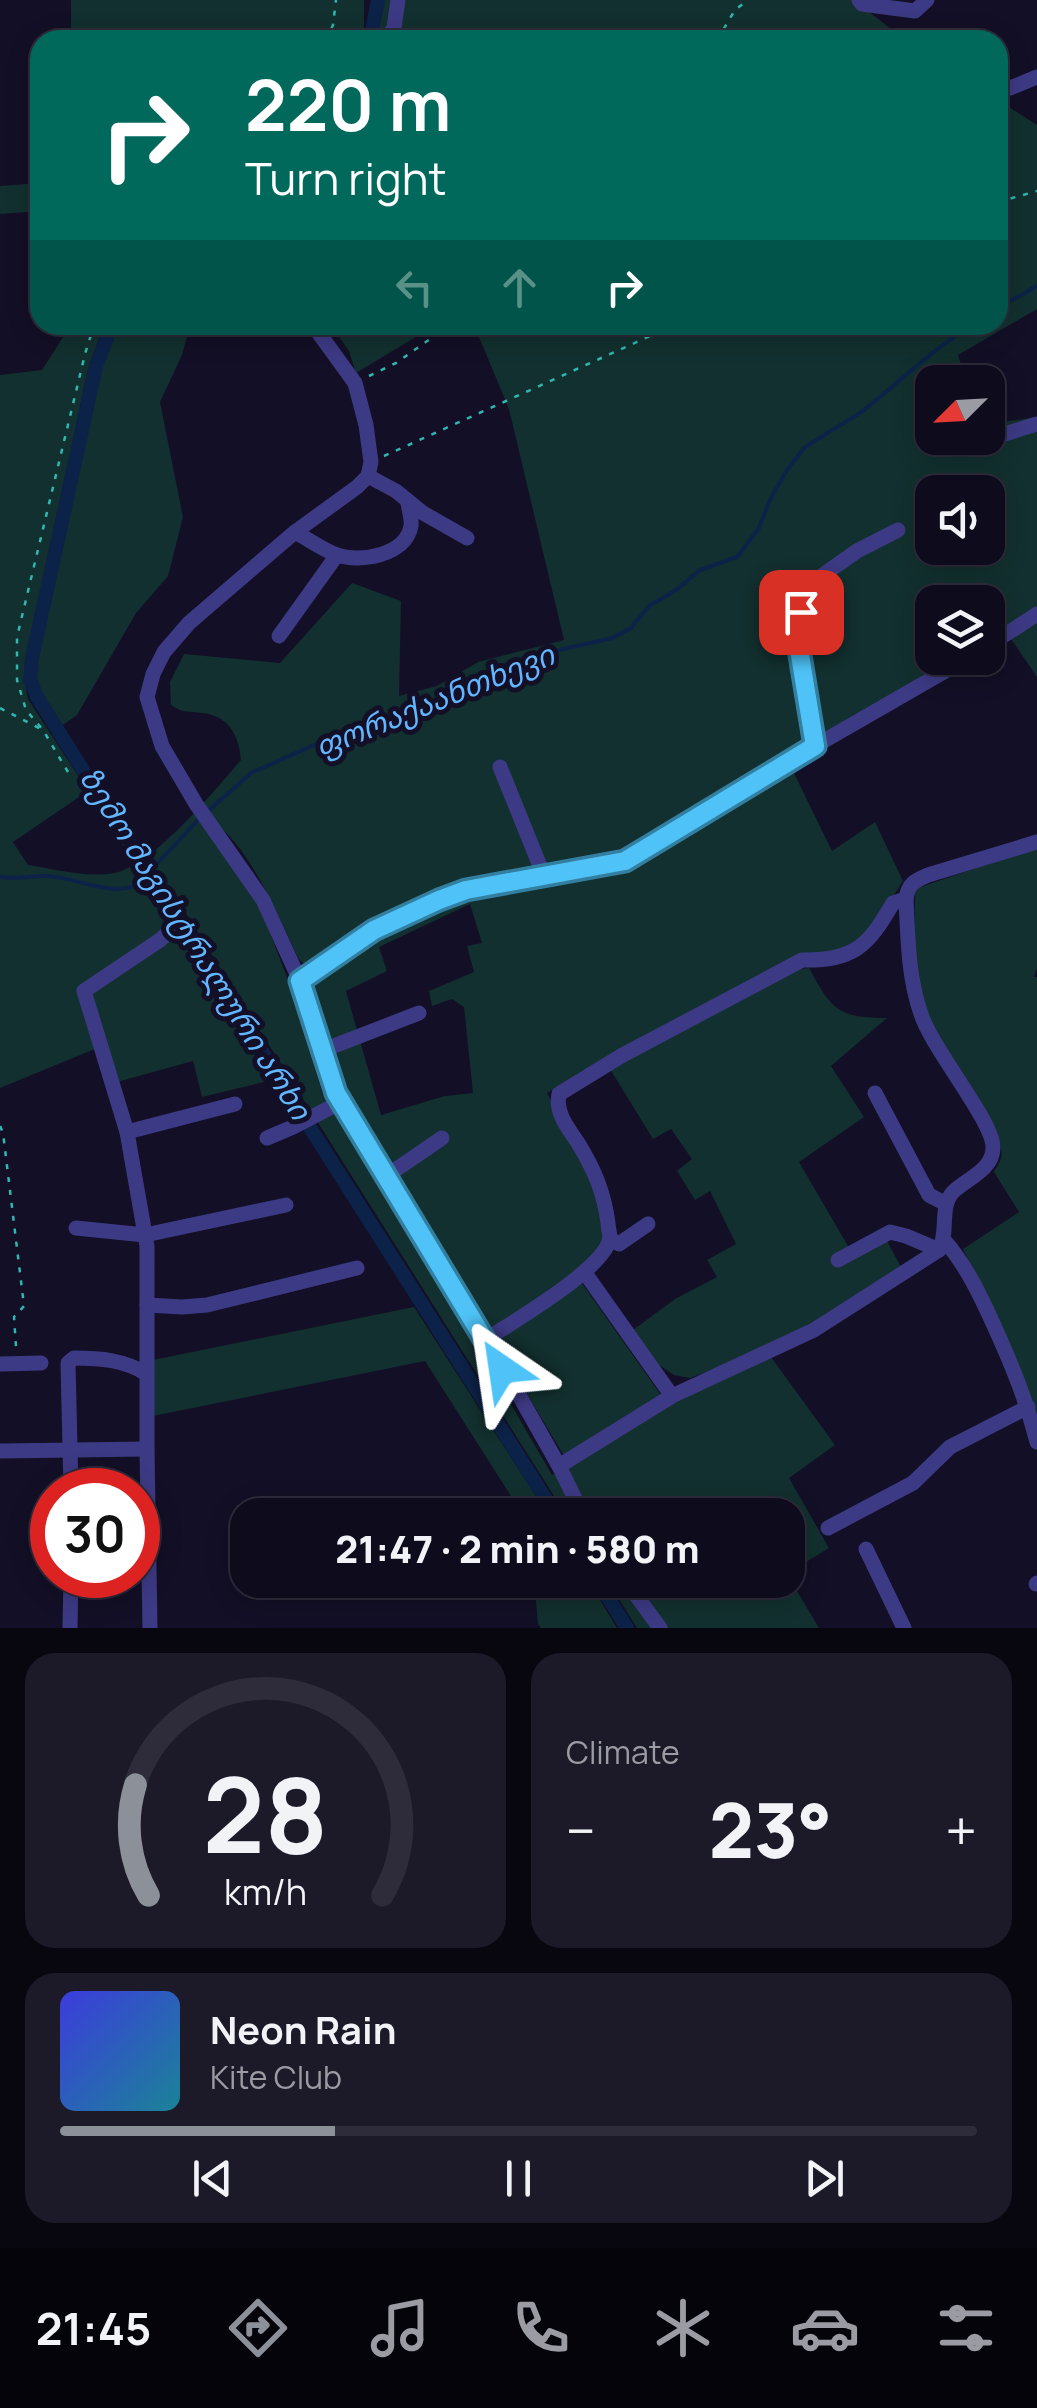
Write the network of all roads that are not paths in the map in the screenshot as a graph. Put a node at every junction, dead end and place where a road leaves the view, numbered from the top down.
1 (398, 0) edge
2 (859, 0) edge
3 (927, 0) edge
4 (392, 30) edge
5 (1037, 77) edge
6 (1010, 88) dead end
7 (321, 335) edge
8 (1037, 424) edge
9 (1005, 433) edge
10 (370, 469) junction
11 (408, 503) junction
12 (898, 530) dead end
13 (295, 532) junction
14 (467, 538) dead end
15 (338, 555) junction
16 (1037, 614) edge
17 (1005, 635) edge
18 (279, 636) dead end
19 (938, 675) edge
20 (815, 746) junction
21 (500, 767) dead end
22 (1037, 842) edge
23 (544, 876) junction
24 (906, 899) junction
25 (173, 928) dead end
26 (300, 981) junction
27 (419, 1013) dead end
28 (321, 1050) junction
29 (874, 1093) dead end
30 (235, 1104) dead end
31 (336, 1105) junction
32 (127, 1132) junction
33 (266, 1138) dead end
34 (442, 1138) dead end
35 (385, 1177) junction
36 (946, 1204) junction
37 (286, 1206) dead end
38 (648, 1224) dead end
39 (76, 1228) dead end
40 (145, 1235) junction
41 (610, 1239) junction
42 (942, 1245) junction
43 (838, 1260) dead end
44 (356, 1268) dead end
45 (585, 1273) junction
46 (148, 1305) junction
47 (484, 1341) junction
48 (41, 1363) dead end
49 (8, 1364) edge
50 (147, 1374) junction
51 (672, 1396) junction
52 (1030, 1403) edge
53 (1037, 1442) edge
54 (147, 1449) junction
55 (72, 1450) junction
56 (0, 1452) edge
57 (558, 1466) junction
58 (72, 1468) edge
59 (574, 1498) edge
60 (828, 1528) dead end
61 (866, 1549) dead end
62 (70, 1598) edge
63 (638, 1598) edge
64 (70, 1628) edge
65 (150, 1628) edge
66 (660, 1628) edge
67 (904, 1628) edge

1 - 4 street
2 - 3 street
5 - 6 street
7 - 10 street
8 - 9 street
10 - 11 street
10 - 13 street
11 - 14 street
11 - 15 street
12 - 20 street
13 - 15 street
13 - 26 street
15 - 18 street
16 - 17 street
19 - 20 street
20 - 23 street
21 - 23 street
22 - 24 street
23 - 26 street
24 - 36 street
24 - 41 street
25 - 32 street
26 - 28 street
27 - 28 street
28 - 31 street
29 - 36 street
30 - 32 street
31 - 33 street
31 - 35 street
32 - 40 street
34 - 35 street
35 - 47 street
36 - 42 street
37 - 40 street
38 - 41 street
39 - 40 street
40 - 46 street
41 - 45 street
42 - 43 street
42 - 51 street
42 - 52 street
44 - 46 street
45 - 47 street
45 - 51 street
46 - 50 street
47 - 57 street
48 - 49 street
50 - 54 street
50 - 55 street
51 - 57 street
52 - 53 street
52 - 60 street
54 - 55 street
54 - 65 street
55 - 56 street
55 - 58 street
57 - 59 street
61 - 67 street
62 - 64 street
63 - 66 street

